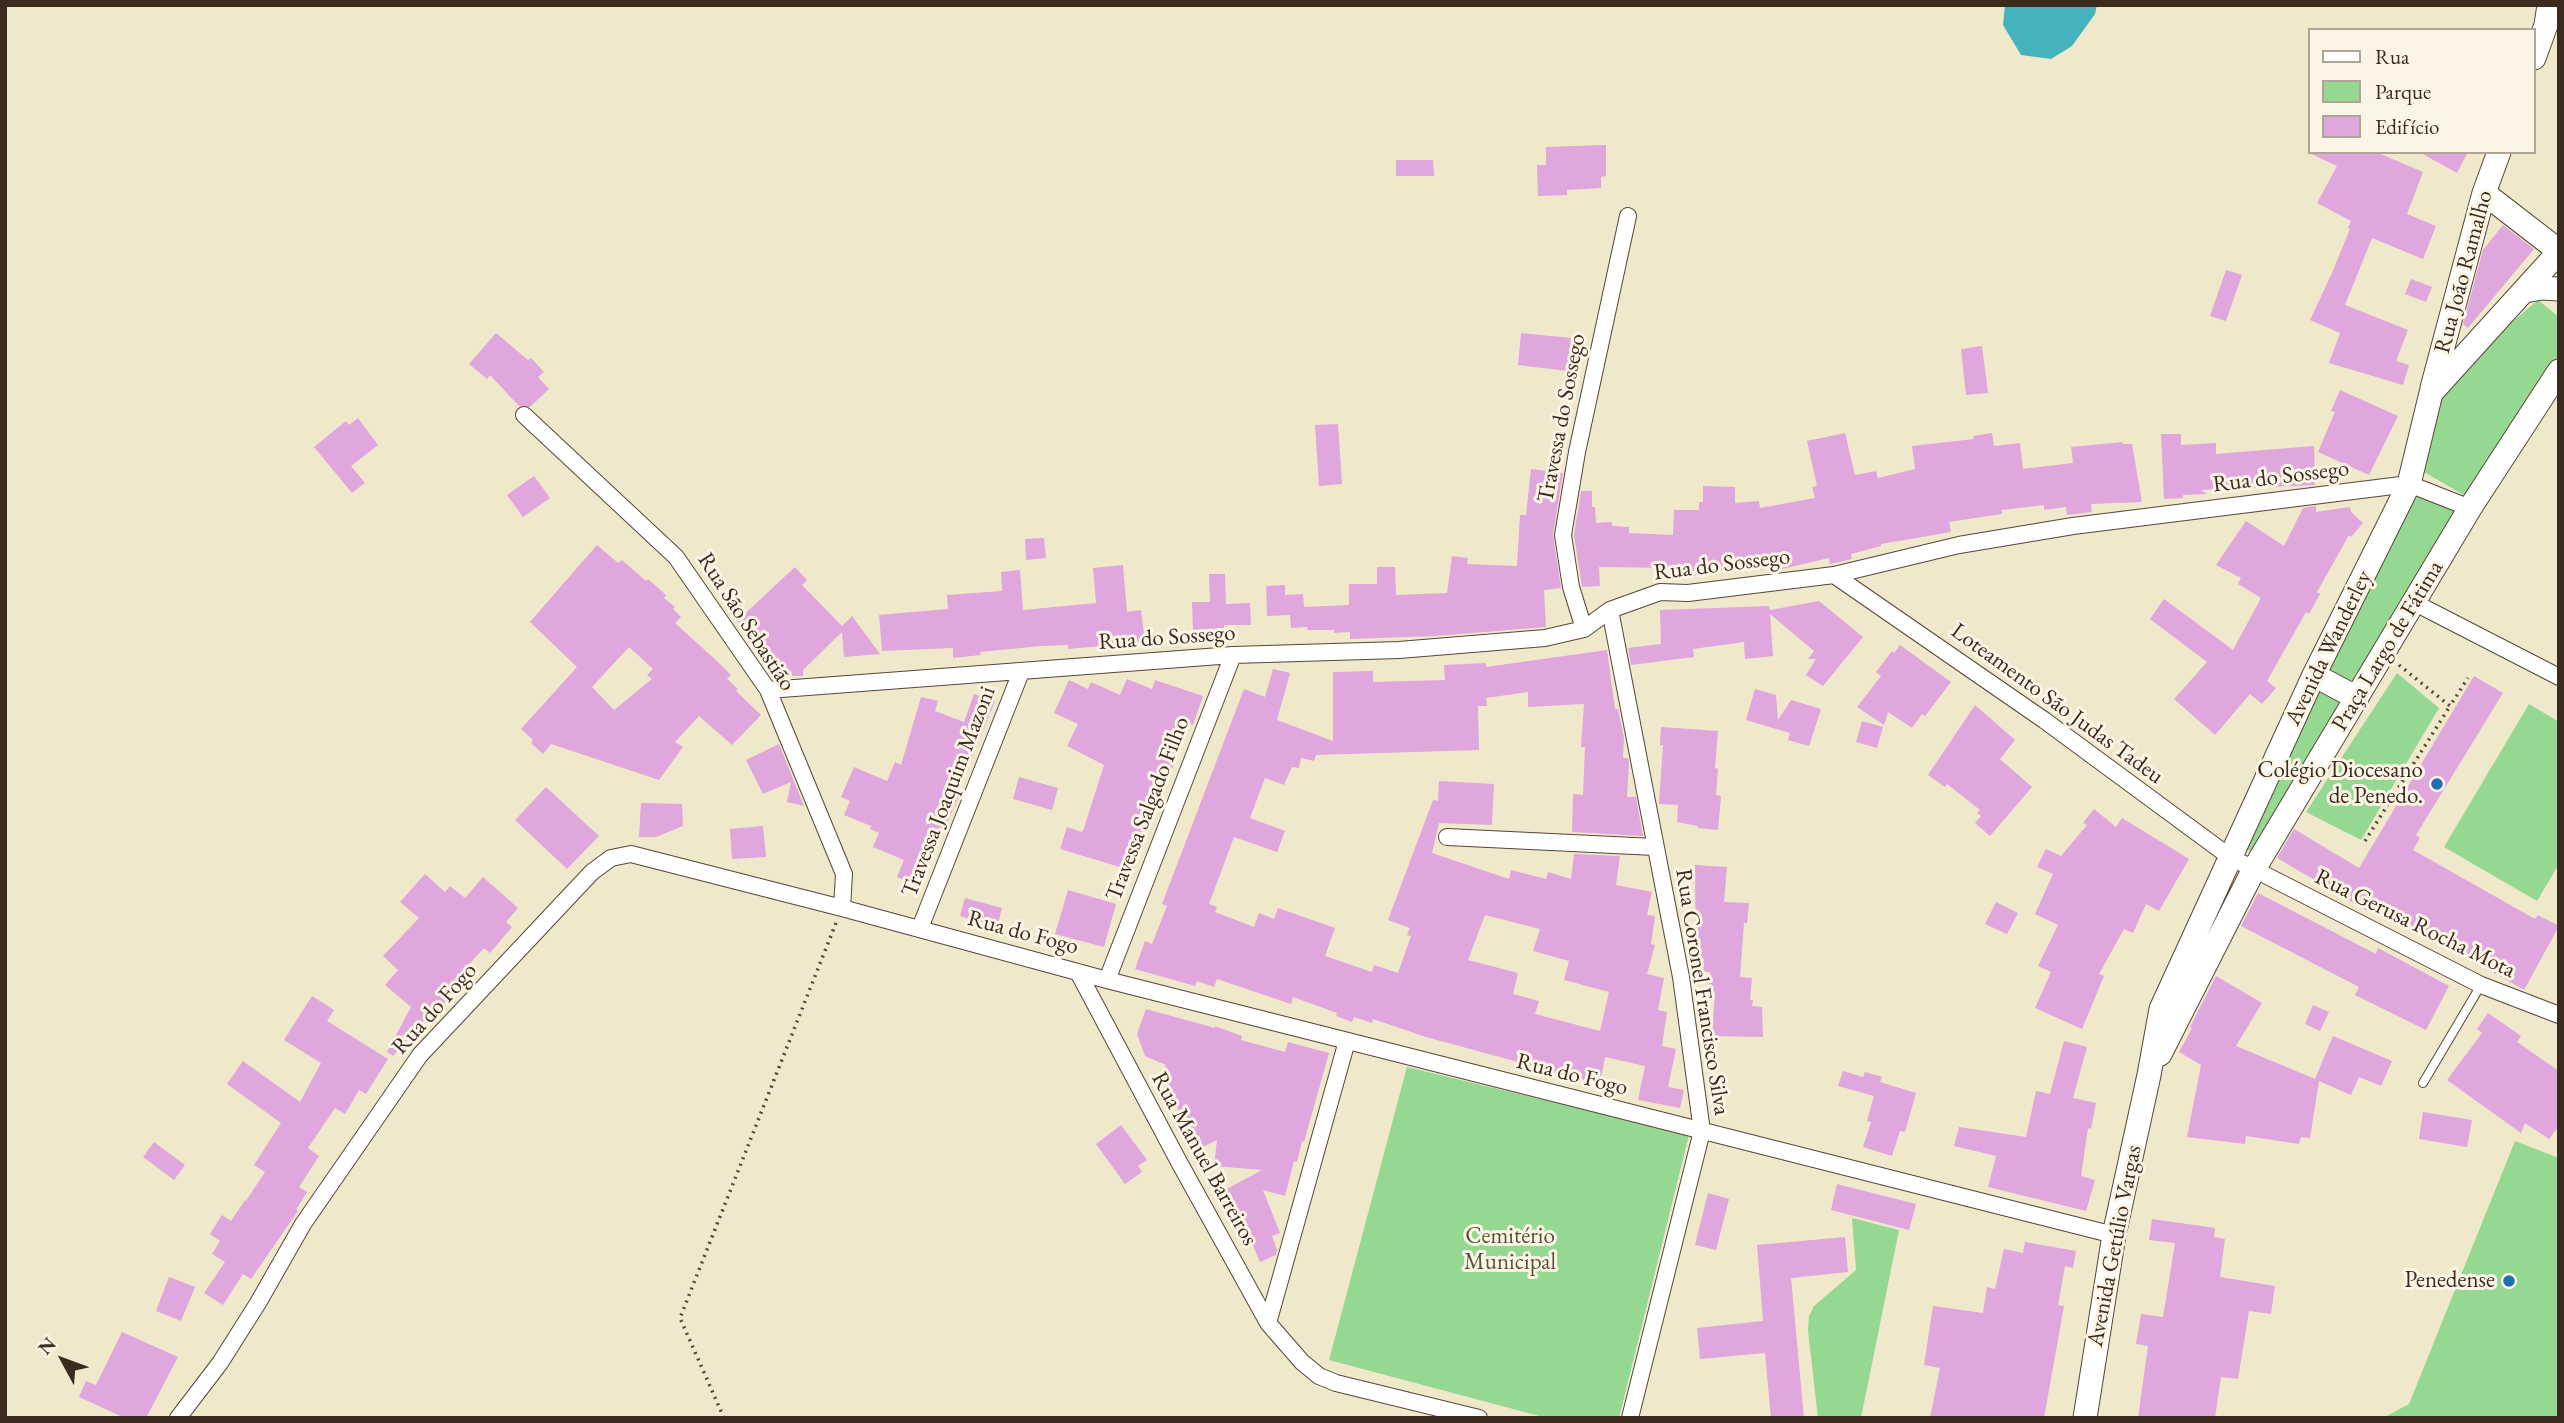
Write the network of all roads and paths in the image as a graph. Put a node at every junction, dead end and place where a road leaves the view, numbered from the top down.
1 (2549, 5) edge
2 (2536, 52) edge
3 (2498, 154) edge
4 (2484, 194) junction
5 (1628, 216) dead end
6 (2559, 252) edge
7 (2559, 289) edge
8 (2525, 291) junction
9 (2559, 371) edge
10 (2431, 393) junction
11 (524, 415) dead end
12 (2409, 484) junction
13 (2470, 508) junction
14 (1834, 575) junction
15 (2414, 603) junction
16 (1610, 610) junction
17 (1584, 629) junction
18 (2383, 653) junction
19 (1233, 655) junction
20 (1021, 672) junction
21 (2314, 675) junction
22 (2559, 677) edge
23 (2468, 678) dead end
24 (768, 690) junction
25 (2357, 698) junction
26 (2451, 706) junction
27 (1447, 837) dead end
28 (2365, 841) dead end
29 (1655, 847) junction
30 (2230, 857) junction
31 (2254, 869) junction
32 (842, 908) junction
33 (920, 928) junction
34 (1078, 972) junction
35 (1107, 980) junction
36 (2481, 985) junction
37 (2559, 1016) edge
38 (1348, 1041) junction
39 (2149, 1075) junction
40 (2423, 1083) dead end
41 (1702, 1131) junction
42 (2114, 1235) junction
43 (1268, 1323) junction
44 (178, 1418) edge
45 (724, 1418) edge
46 (1479, 1418) edge
47 (1630, 1418) edge
48 (2085, 1418) edge

1 - 2 main road
3 - 4 main road, Rua João Ramalho
4 - 6 main road
4 - 10 main road, Rua João Ramalho
5 - 17 street, Travessa do Sossego
6 - 8 main road, Avenida Wanderley
7 - 8 main road
8 - 10 main road, Avenida Wanderley
9 - 13 main road, Praça Largo de Fátima
10 - 12 main road, Avenida Wanderley
11 - 24 street, Rua São Sebastião
12 - 13 street, Rua do Sossego
12 - 14 street, Rua do Sossego
12 - 21 main road, Avenida Wanderley
13 - 15 main road, Praça Largo de Fátima
14 - 16 street, Rua do Sossego
14 - 30 street, Loteamento São Judas Tadeu
15 - 18 main road, Praça Largo de Fátima
15 - 22 street
16 - 17 street, Rua do Sossego
16 - 29 street, Rua Coronel Francisco Silva
17 - 19 street, Rua do Sossego
18 - 25 main road, Praça Largo de Fátima
18 - 26 path
19 - 20 street, Rua do Sossego
19 - 35 street, Travessa Salgado Filho
20 - 24 street, Rua do Sossego
20 - 33 street, Travessa Joaquim Mazoni
21 - 25 main road
21 - 30 main road, Avenida Wanderley
23 - 26 path
24 - 32 street, Rua São Sebastião
25 - 31 main road, Praça Largo de Fátima
26 - 28 path
27 - 29 street
29 - 41 street, Rua Coronel Francisco Silva
30 - 31 street, Loteamento São Judas Tadeu
30 - 39 main road, Avenida Wanderley
31 - 36 street, Rua Gerusa Rocha Mota
31 - 39 main road, Praça Largo de Fátima
32 - 33 street, Rua do Fogo
32 - 44 street, Rua do Fogo
32 - 45 path
33 - 34 street, Rua do Fogo
34 - 35 street, Rua do Fogo
34 - 43 street, Rua Manuel Barreiros
35 - 38 street, Rua do Fogo
36 - 37 street, Rua Gerusa Rocha Mota
36 - 40 lane
38 - 41 street, Rua do Fogo
38 - 43 street
39 - 42 main road, Avenida Getúlio Vargas
41 - 42 street, Rua do Fogo
41 - 47 street, Rua Coronel Francisco Silva
42 - 48 main road, Avenida Getúlio Vargas
43 - 46 street, Rua Manuel Barreiros

